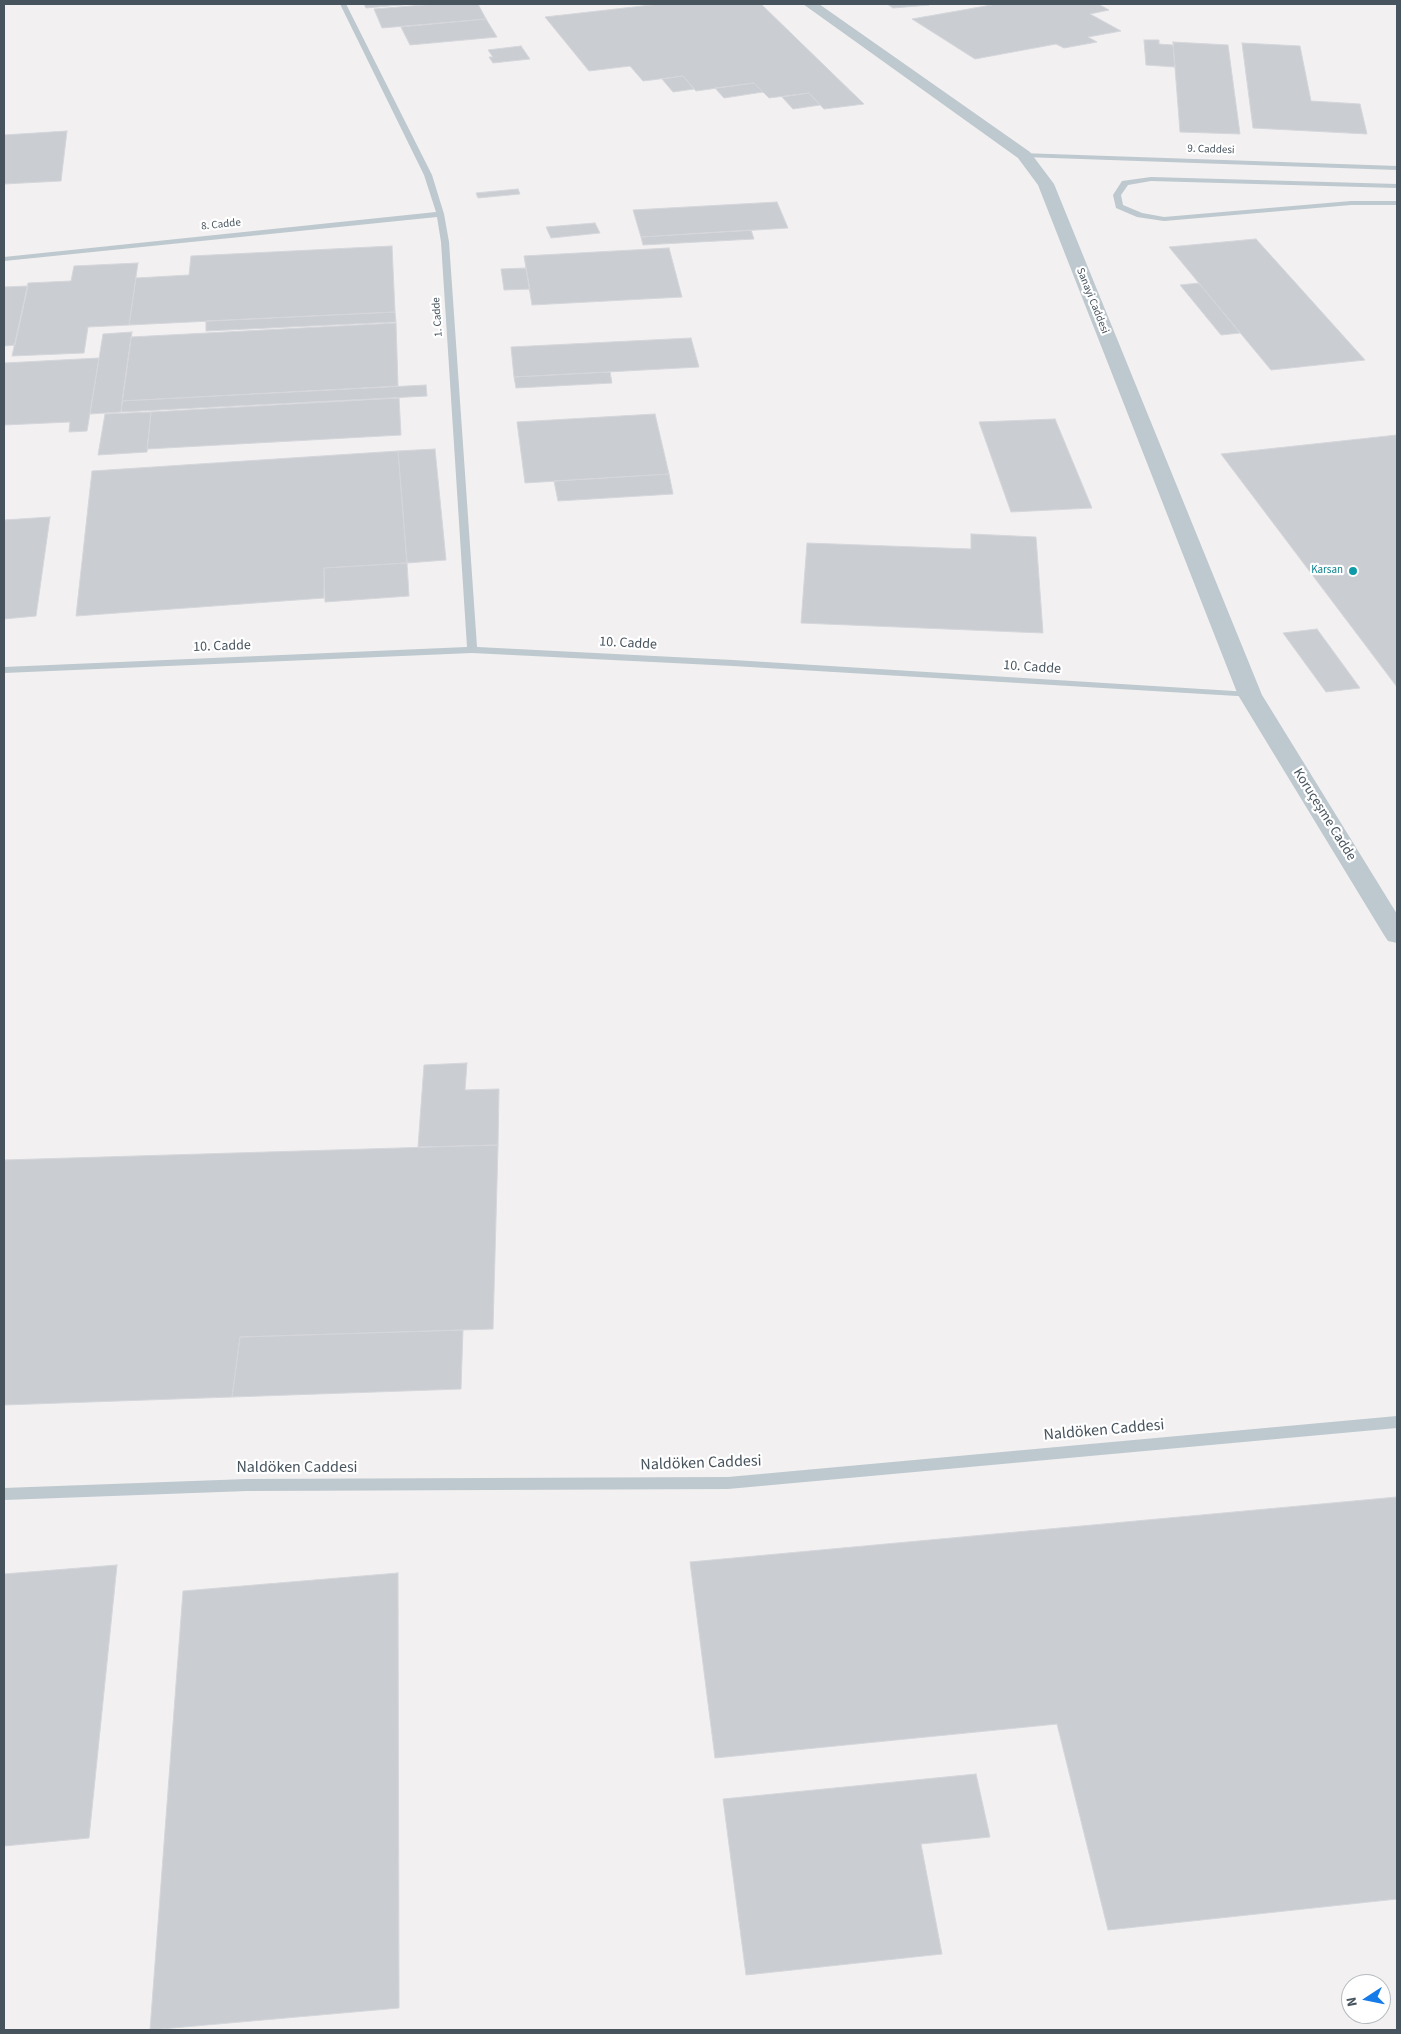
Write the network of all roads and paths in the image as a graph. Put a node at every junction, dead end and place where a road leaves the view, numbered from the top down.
1 (343, 4) edge
2 (810, 4) edge
3 (1024, 155) junction
4 (1397, 168) edge
5 (1397, 186) edge
6 (1397, 203) edge
7 (440, 214) junction
8 (4, 259) edge
9 (472, 650) junction
10 (4, 670) edge
11 (1250, 695) junction
12 (1397, 935) edge
13 (1397, 1422) edge
14 (4, 1494) edge

1 - 7 lane, 1. Cadde
2 - 3 street, Sanayi Caddesi
3 - 4 lane, 9. Caddesi
3 - 11 street, Sanayi Caddesi
5 - 6 lane
7 - 8 lane, 8. Cadde
7 - 9 lane, 1. Cadde
9 - 10 lane, 10. Cadde
9 - 11 lane, 10. Cadde
11 - 12 street, Koruçeşme Cadde
13 - 14 lane, Naldöken Caddesi

